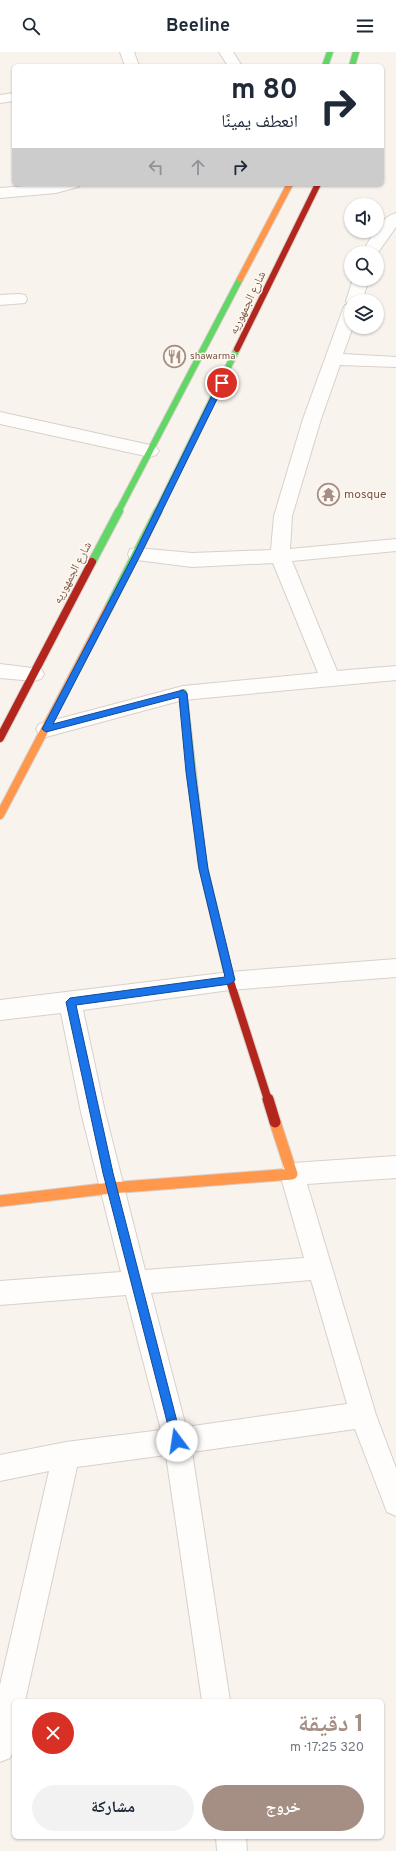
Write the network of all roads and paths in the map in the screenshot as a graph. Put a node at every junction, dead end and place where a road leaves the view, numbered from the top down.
1 (127, 52) edge
2 (226, 52) edge
3 (330, 52) edge
4 (356, 52) edge
5 (131, 64) edge
6 (234, 64) edge
7 (326, 64) edge
8 (353, 64) edge
9 (12, 97) edge
10 (0, 99) edge
11 (56, 186) edge
12 (289, 186) edge
13 (317, 186) edge
14 (0, 193) edge
15 (396, 218) edge
16 (375, 246) edge
17 (19, 299) dead end
18 (0, 300) edge
19 (344, 329) edge
20 (334, 358) junction
21 (396, 362) edge
22 (0, 418) edge
23 (150, 451) junction
24 (396, 545) edge
25 (137, 554) junction
26 (280, 556) junction
27 (0, 671) edge
28 (396, 673) edge
29 (34, 674) junction
30 (330, 679) junction
31 (183, 693) junction
32 (46, 729) junction
33 (0, 738) edge
34 (0, 815) edge
35 (396, 968) edge
36 (230, 980) junction
37 (70, 1002) junction
38 (0, 1010) edge
39 (396, 1167) edge
40 (292, 1174) junction
41 (111, 1188) junction
42 (0, 1201) edge
43 (320, 1268) junction
44 (136, 1283) junction
45 (0, 1293) edge
46 (363, 1415) junction
47 (177, 1441) junction
48 (66, 1455) junction
49 (0, 1468) edge
50 (396, 1502) edge
51 (216, 1699) edge
52 (0, 1748) edge
53 (231, 1839) edge
54 (232, 1851) edge

1 - 5 street
2 - 6 street
3 - 7 main road
4 - 8 main road
9 - 10 street
11 - 14 street
12 - 23 main road, شارع الجمهوريه
13 - 25 main road, شارع الجمهوريه
15 - 16 street
17 - 18 street
19 - 20 street
20 - 21 street
20 - 26 street
22 - 23 street
23 - 29 main road, شارع الجمهوريه
24 - 26 street
25 - 26 street
25 - 32 main road, شارع الجمهوريه
26 - 30 street
27 - 29 street
28 - 30 street
29 - 33 main road, شارع الجمهوريه
30 - 31 street
31 - 32 street
31 - 36 main road
32 - 34 main road, شارع الجمهوريه
35 - 36 street
36 - 37 street
36 - 40 main road
37 - 38 street
37 - 41 street
39 - 40 street
40 - 41 main road
40 - 43 street
41 - 42 main road
41 - 44 street
43 - 44 street
43 - 46 street
44 - 45 street
44 - 47 street
46 - 47 street
46 - 50 street
47 - 48 street
47 - 51 street
48 - 49 street
48 - 52 street
53 - 54 street

